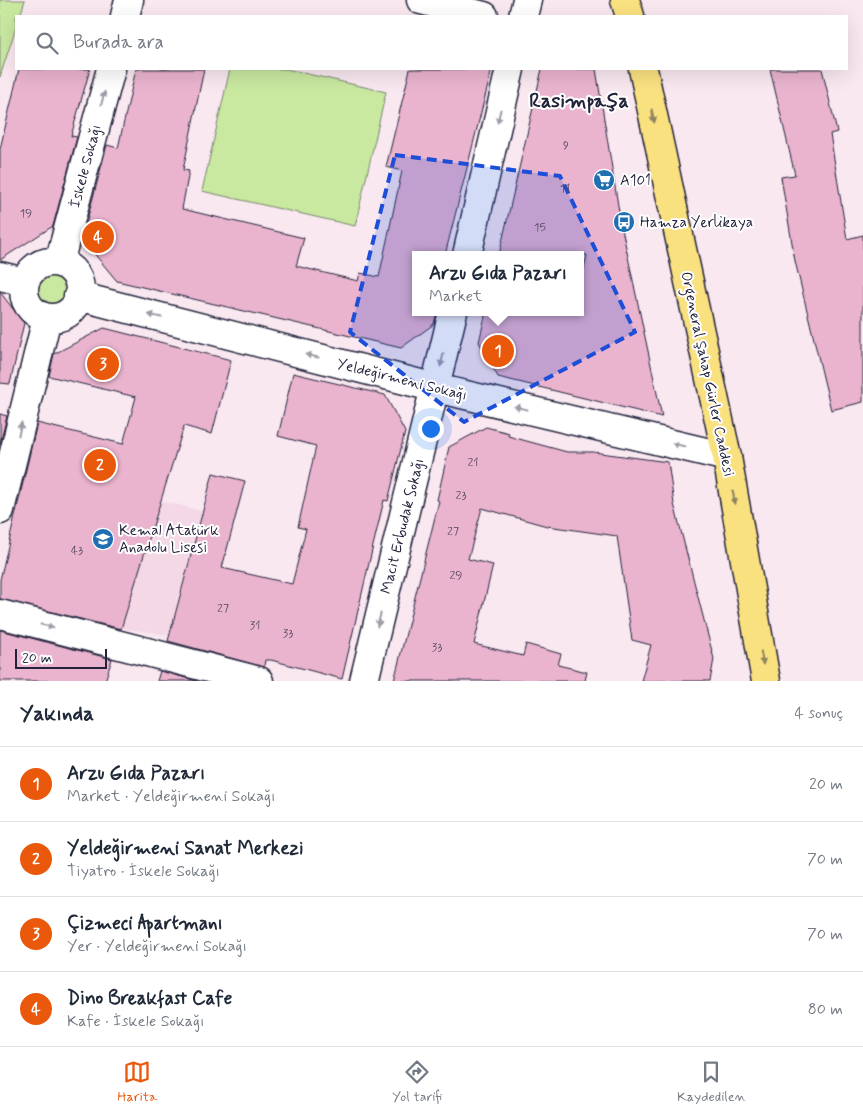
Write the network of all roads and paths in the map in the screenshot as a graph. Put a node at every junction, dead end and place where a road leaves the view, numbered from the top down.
1 (129, 0) edge
2 (421, 0) edge
3 (527, 0) edge
4 (625, 0) edge
5 (125, 15) edge
6 (480, 15) edge
7 (523, 15) edge
8 (630, 15) edge
9 (111, 70) edge
10 (510, 70) edge
11 (643, 70) edge
12 (468, 251) edge
13 (59, 263) junction
14 (12, 279) edge
15 (78, 296) junction
16 (452, 316) edge
17 (47, 318) junction
18 (436, 388) junction
19 (727, 457) junction
20 (0, 510) edge
21 (0, 614) edge
22 (259, 681) edge
23 (364, 681) edge
24 (766, 681) edge

1 - 5 street
2 - 6 street
3 - 7 street
4 - 8 main road
13 -> 9 street, İskele Sokağı
10 -> 12 street
11 -> 19 main road, Orgeneral Şahap Gürler Caddesi
13 - 14 street
13 - 15 street
14 - 17 street
15 - 17 street
18 -> 15 street, Yeldeğirmeni Sokağı
16 -> 18 street, Macit Erbudak Sokağı
20 -> 17 street
19 -> 18 street, Yeldeğirmeni Sokağı
18 -> 23 street, Macit Erbudak Sokağı
19 -> 24 main road, Orgeneral Şahap Gürler Caddesi
21 -> 22 street

